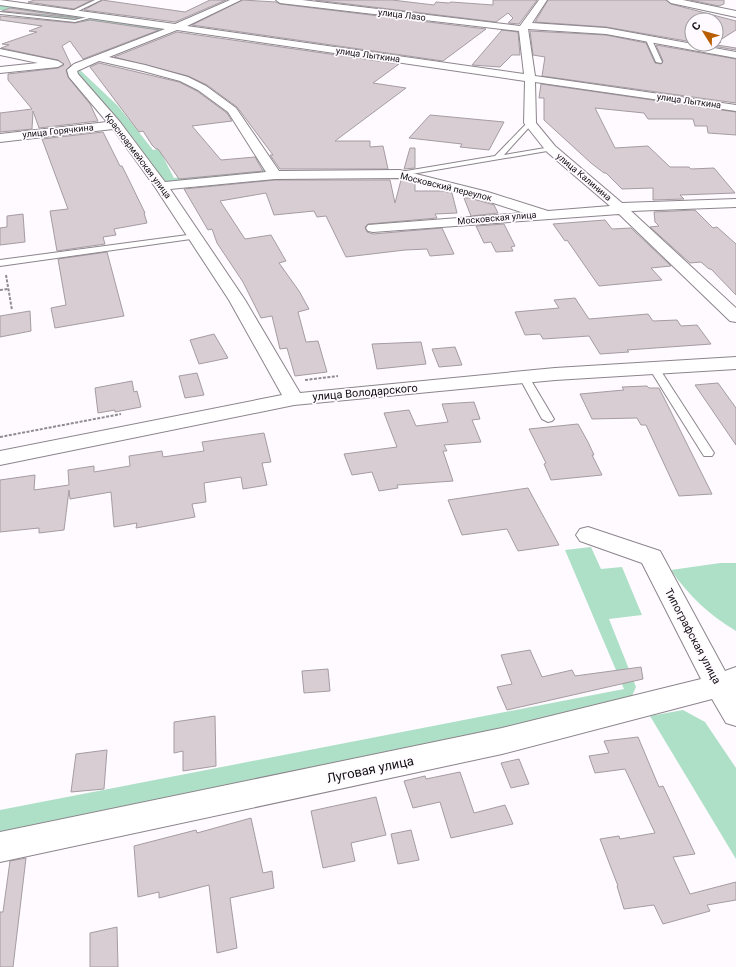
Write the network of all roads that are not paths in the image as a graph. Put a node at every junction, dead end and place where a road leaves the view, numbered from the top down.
1 (99, 0) edge
2 (237, 0) edge
3 (280, 0) edge
4 (543, 0) edge
5 (671, 0) edge
6 (0, 2) edge
7 (74, 12) junction
8 (0, 13) edge
9 (736, 14) edge
10 (99, 15) junction
11 (177, 27) junction
12 (524, 27) junction
13 (650, 40) junction
14 (0, 52) edge
15 (736, 54) edge
16 (98, 58) junction
17 (659, 62) dead end
18 (58, 64) junction
19 (78, 66) junction
20 (0, 70) edge
21 (530, 78) junction
22 (736, 108) edge
23 (530, 123) junction
24 (116, 125) junction
25 (0, 138) edge
26 (551, 149) junction
27 (498, 158) junction
28 (400, 174) junction
29 (275, 175) junction
30 (162, 186) junction
31 (736, 203) edge
32 (620, 208) junction
33 (544, 214) junction
34 (372, 228) dead end
35 (195, 236) junction
36 (2, 263) edge
37 (736, 317) edge
38 (736, 363) edge
39 (654, 368) junction
40 (524, 377) junction
41 (294, 399) junction
42 (548, 419) dead end
43 (708, 453) dead end
44 (0, 458) edge
45 (588, 535) dead end
46 (728, 682) edge
47 (736, 714) edge
48 (0, 847) edge

1 - 7 lane
2 - 11 street
3 - 12 street, улица Лазо
4 - 12 street
5 - 9 street
6 - 7 street, улица Лыткина
7 - 10 street, улица Лыткина
8 - 10 lane
10 - 11 street, улица Лыткина
11 - 16 street
11 - 21 street, улица Лыткина
12 - 13 street, улица Лазо
12 - 21 street
13 - 15 street, улица Лазо
13 - 17 lane
14 - 18 street
16 - 19 street
16 - 29 street
18 - 19 street
18 - 20 street
19 - 24 street, Красноармейская улица
21 - 22 street, улица Лыткина
21 - 23 street
23 - 26 street, улица Калинина
23 - 27 lane
24 - 25 street, улица Горячкина
24 - 30 street, Красноармейская улица
26 - 27 lane
26 - 32 street, улица Калинина
27 - 28 lane
28 - 29 street, Московский переулок
28 - 33 street, Московский переулок
29 - 30 street, Московский переулок
30 - 35 street, Красноармейская улица
31 - 32 street, Московская улица
32 - 33 street, Московская улица
32 - 37 street, улица Калинина
33 - 34 street, Московская улица
35 - 36 lane
35 - 41 street, Красноармейская улица
38 - 39 street, улица Володарского
39 - 40 street, улица Володарского
39 - 43 lane
40 - 41 street, улица Володарского
40 - 42 lane
41 - 44 street, улица Володарского
45 - 46 street, Типографская улица
46 - 47 street, Типографская улица
46 - 48 street, Луговая улица

